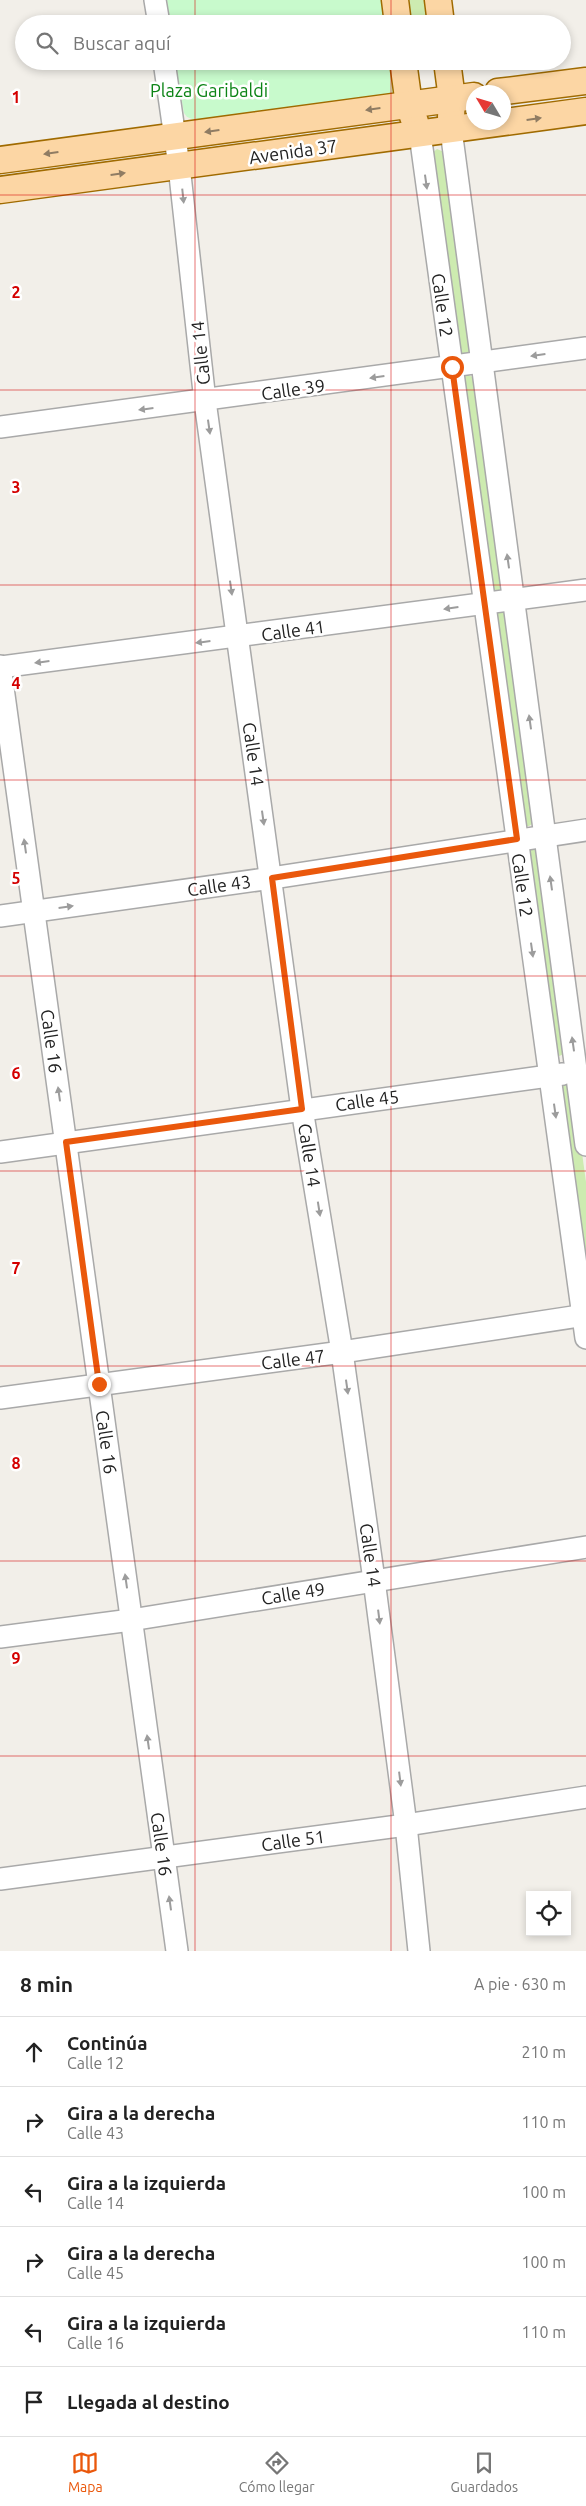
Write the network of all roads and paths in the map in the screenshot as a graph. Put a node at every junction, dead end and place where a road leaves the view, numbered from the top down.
1 (156, 0) edge
2 (395, 0) edge
3 (438, 0) edge
4 (158, 15) edge
5 (397, 15) edge
6 (440, 15) edge
7 (165, 70) edge
8 (404, 70) edge
9 (451, 70) edge
10 (586, 80) edge
11 (511, 90) edge
12 (463, 97) edge
13 (410, 104) junction
14 (586, 112) edge
15 (450, 130) junction
16 (420, 134) junction
17 (176, 136) junction
18 (0, 160) edge
19 (179, 166) junction
20 (0, 190) edge
21 (586, 348) edge
22 (482, 363) junction
23 (452, 367) junction
24 (205, 401) junction
25 (0, 427) edge
26 (586, 590) edge
27 (513, 600) junction
28 (485, 604) junction
29 (237, 637) junction
30 (0, 667) edge
31 (586, 830) edge
32 (545, 834) junction
33 (517, 839) junction
34 (272, 878) junction
35 (34, 911) junction
36 (0, 916) edge
37 (581, 1071) edge
38 (550, 1076) junction
39 (302, 1109) junction
40 (66, 1142) junction
41 (586, 1144) edge
42 (0, 1152) edge
43 (584, 1316) edge
44 (586, 1338) edge
45 (342, 1352) junction
46 (99, 1384) junction
47 (0, 1398) edge
48 (586, 1547) edge
49 (374, 1580) junction
50 (131, 1620) junction
51 (0, 1637) edge
52 (586, 1797) edge
53 (406, 1825) junction
54 (164, 1858) junction
55 (0, 1879) edge
56 (177, 1951) edge
57 (419, 1951) edge

1 - 4 street
2 - 5 main road
3 - 6 main road
7 - 17 street, Calle 14
8 - 13 main road
9 - 12 main road
10 - 11 main road
12 - 13 main road, Avenida 37
12 - 15 main road
13 - 16 main road
13 -> 17 main road, Avenida 37
15 -> 14 main road, Avenida 37
15 - 16 main road, Avenida 37
15 - 22 street, Calle 12
16 - 19 main road, Avenida 37
16 -> 23 street, Calle 12
17 -> 18 main road, Avenida 37
17 - 19 street, Calle 14
20 -> 19 main road, Avenida 37
19 -> 24 street, Calle 14
21 -> 22 street, Calle 39
22 - 23 street, Calle 39
27 -> 22 street, Calle 12
23 -> 24 street, Calle 39
23 - 28 street, Calle 12
24 -> 25 street, Calle 39
24 -> 29 street, Calle 14
26 - 27 street, Calle 41
27 - 28 street, Calle 41
32 -> 27 street, Calle 12
28 -> 29 street, Calle 41
28 - 33 street, Calle 12
29 -> 30 street, Calle 41
29 -> 34 street, Calle 14
35 -> 30 street, Calle 16
31 - 32 street, Calle 43
32 - 33 street, Calle 43
37 -> 32 street, Calle 12
33 - 34 street, Calle 43
33 -> 38 street, Calle 12
35 -> 34 street, Calle 43
34 - 39 street, Calle 14
35 - 36 street, Calle 43
40 -> 35 street, Calle 16
37 - 38 street, Calle 45
37 - 41 street, Calle 12
38 - 39 street, Calle 45
38 -> 43 street, Calle 12
39 - 40 street, Calle 45
39 -> 45 street, Calle 14
40 - 42 street, Calle 45
40 - 46 street, Calle 16
43 - 44 street, Calle 12
43 - 45 street, Calle 47
45 - 46 street, Calle 47
45 -> 49 street, Calle 14
46 - 47 street, Calle 47
50 -> 46 street, Calle 16
48 - 49 street, Calle 49
49 - 50 street, Calle 49
49 -> 53 street, Calle 14
50 - 51 street, Calle 49
54 -> 50 street, Calle 16
52 - 53 street, Calle 51
53 - 54 street, Calle 51
53 - 57 street, Calle 14
54 - 55 street, Calle 51
56 -> 54 street, Calle 16

